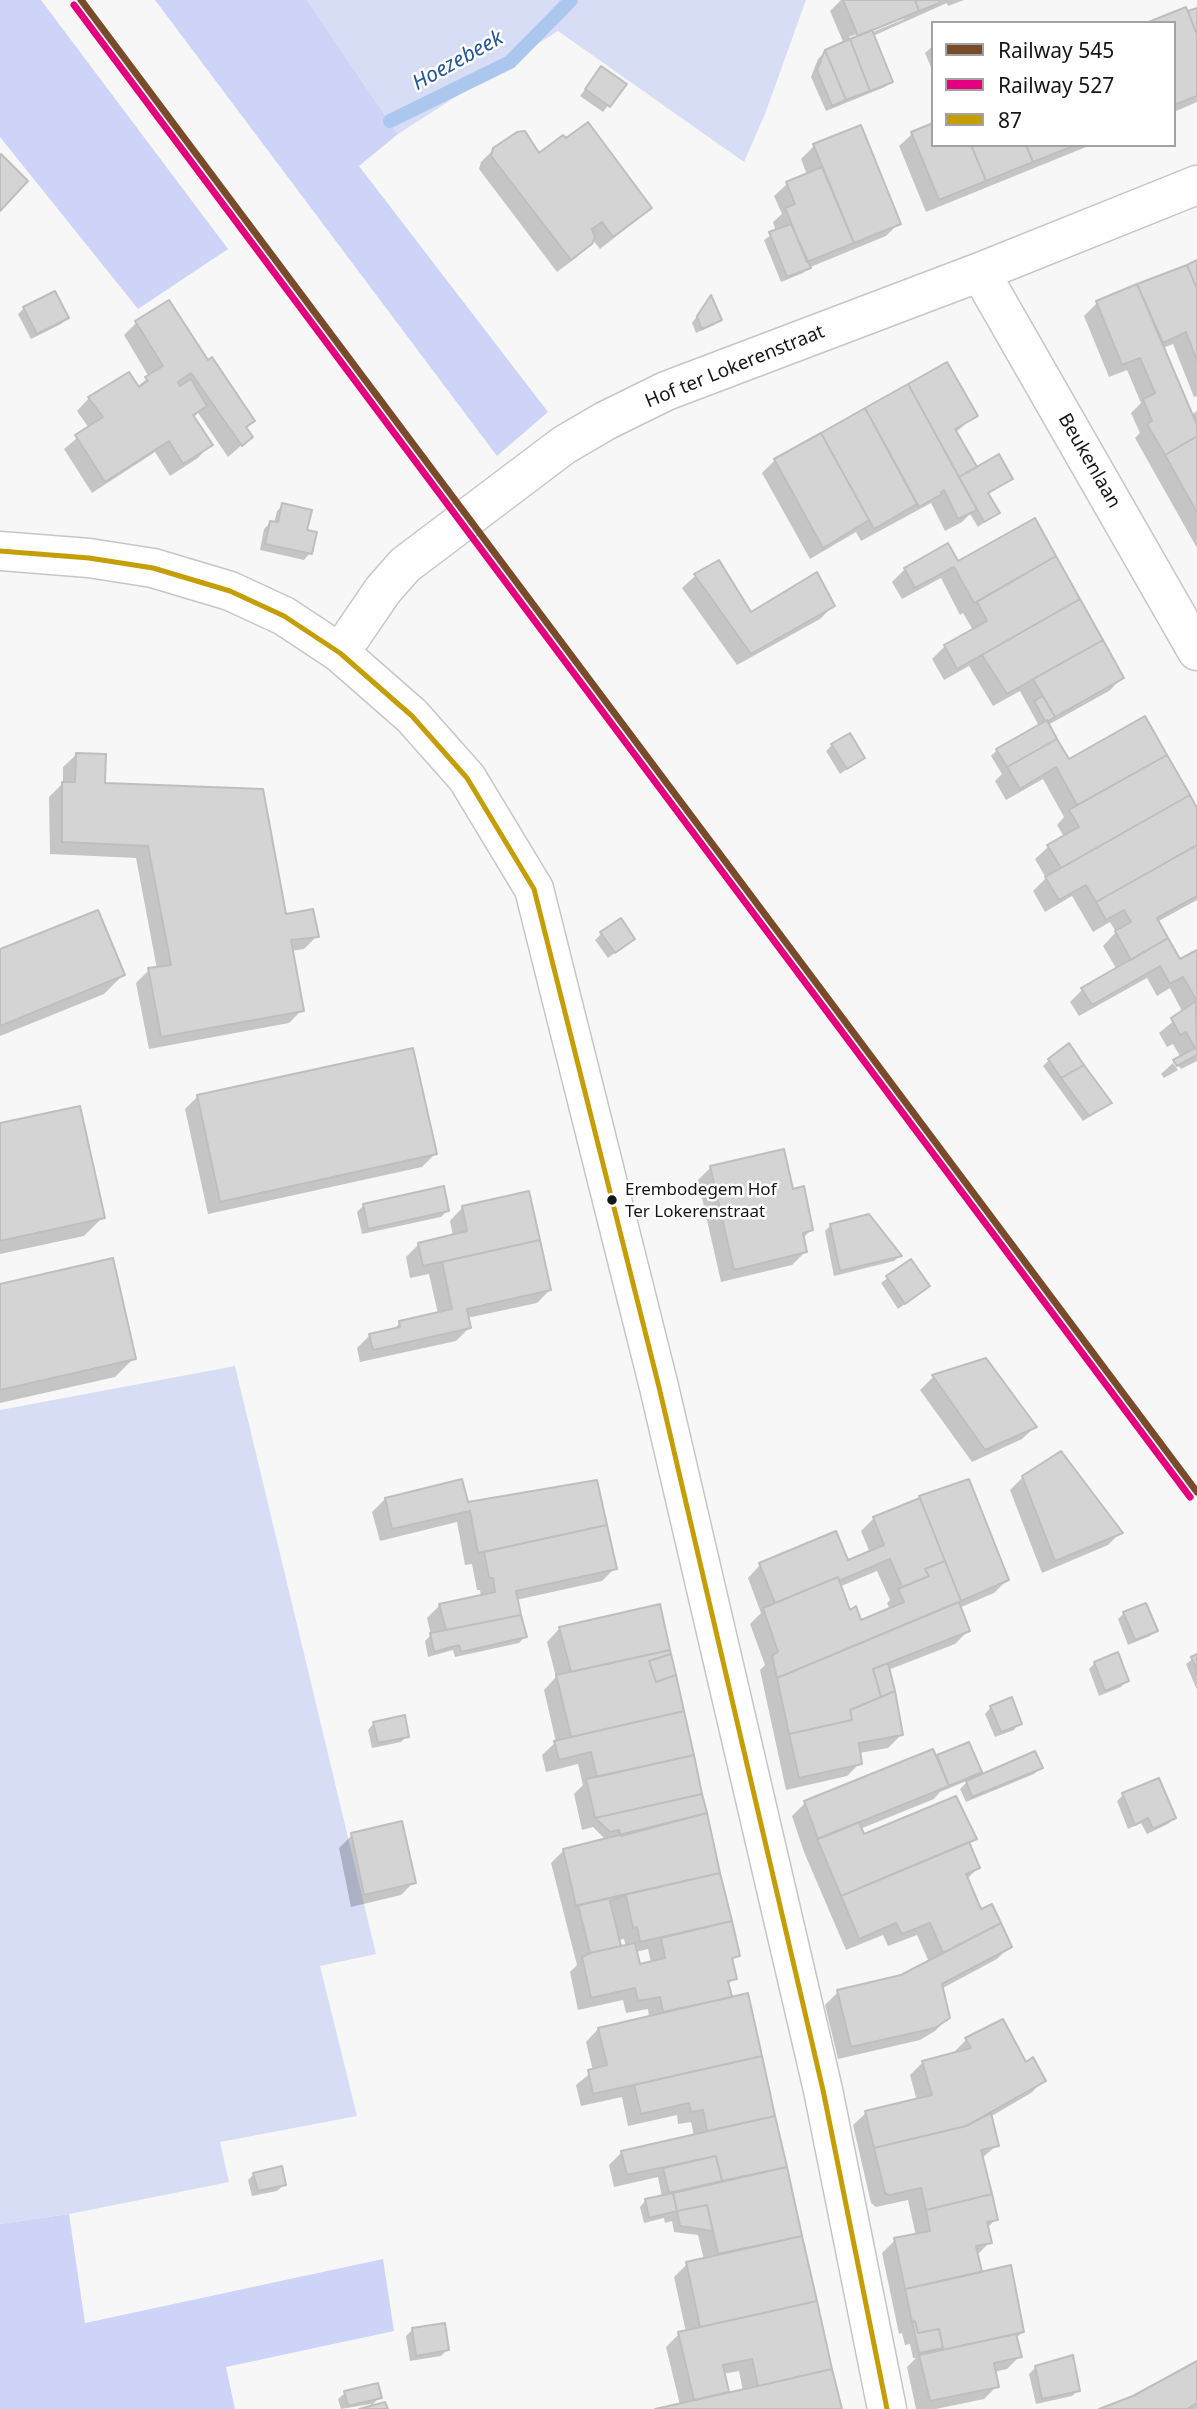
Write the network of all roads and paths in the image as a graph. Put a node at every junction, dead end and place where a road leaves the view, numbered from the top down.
1 (1197, 185) edge
2 (980, 272) junction
3 (0, 551) edge
4 (1197, 651) edge
5 (340, 653) junction
6 (887, 2409) edge

1 - 2 street, Hof ter Lokerenstraat
2 - 4 street, Beukenlaan
2 - 5 street, Hof ter Lokerenstraat
3 - 5 street
5 - 6 street

